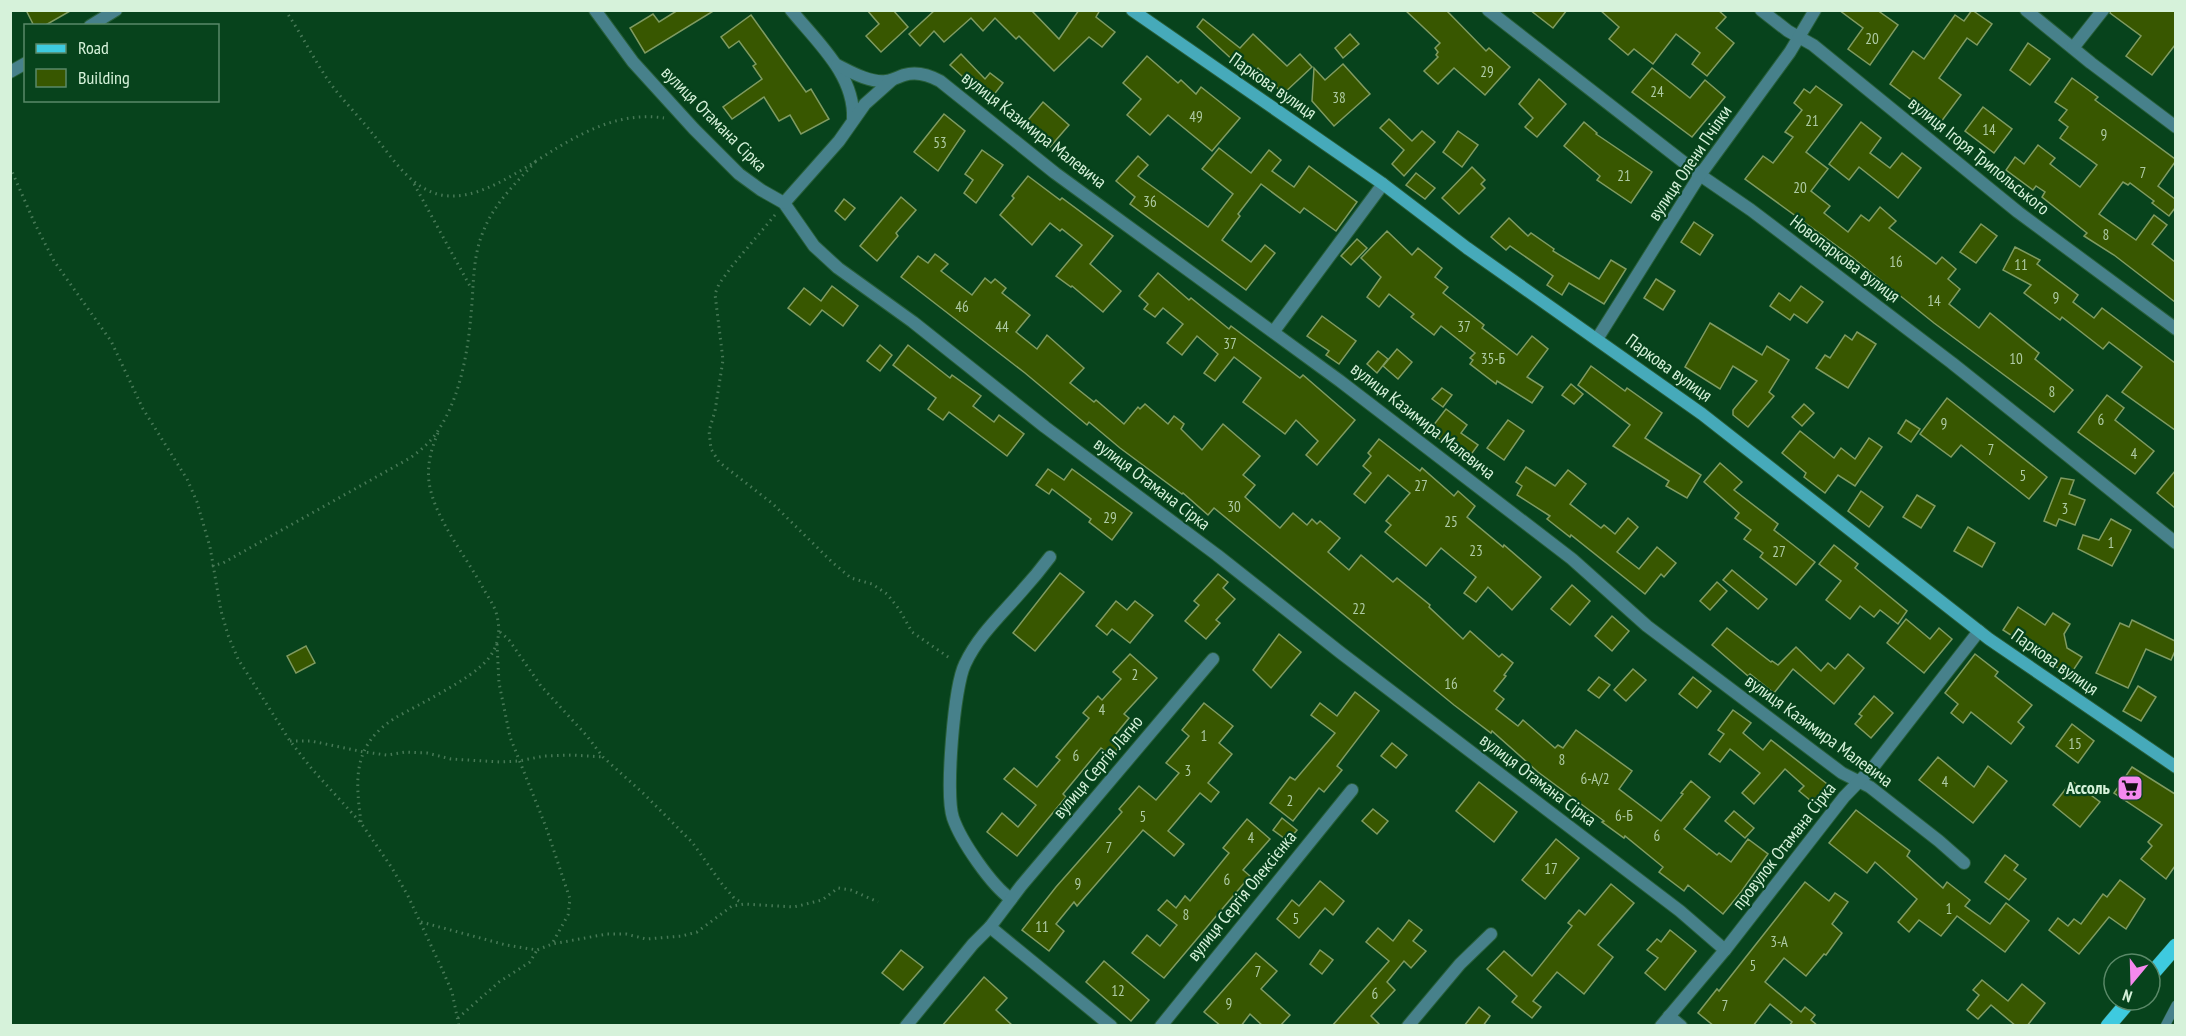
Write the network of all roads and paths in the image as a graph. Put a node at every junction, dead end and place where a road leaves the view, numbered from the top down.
1 (117, 10) edge
2 (285, 10) edge
3 (595, 10) edge
4 (791, 10) edge
5 (1132, 10) edge
6 (1488, 10) edge
7 (1761, 10) edge
8 (1815, 10) edge
9 (2026, 10) edge
10 (2103, 10) edge
11 (93, 24) edge
12 (1798, 37) junction
13 (2073, 48) junction
14 (24, 64) edge
15 (837, 65) junction
16 (10, 72) edge
17 (892, 80) junction
18 (667, 119) dead end
19 (853, 119) junction
20 (2175, 127) edge
21 (538, 159) junction
22 (10, 166) edge
23 (1700, 175) junction
24 (414, 183) junction
25 (1383, 184) junction
26 (784, 203) junction
27 (472, 290) junction
28 (2175, 329) edge
29 (1274, 331) junction
30 (1597, 339) junction
31 (439, 430) junction
32 (2175, 543) edge
33 (1050, 557) dead end
34 (212, 566) junction
35 (1979, 631) junction
36 (499, 632) junction
37 (498, 642) junction
38 (1213, 659) dead end
39 (964, 665) junction
40 (290, 741) junction
41 (364, 752) junction
42 (603, 757) junction
43 (519, 761) junction
44 (2175, 767) edge
45 (1859, 782) junction
46 (1352, 790) dead end
47 (361, 824) junction
48 (1964, 863) dead end
49 (1011, 899) junction
50 (878, 902) dead end
51 (744, 904) junction
52 (421, 922) junction
53 (990, 927) junction
54 (1491, 934) dead end
55 (552, 944) junction
56 (2175, 946) edge
57 (537, 950) junction
58 (1725, 950) junction
59 (2162, 962) edge
60 (2175, 1005) edge
61 (2120, 1012) edge
62 (458, 1018) junction
63 (1665, 1021) edge
64 (459, 1026) edge
65 (906, 1026) edge
66 (1111, 1026) edge
67 (1161, 1026) edge
68 (1408, 1026) edge
69 (1681, 1026) edge
70 (2108, 1026) edge
71 (2165, 1026) edge

1 - 11 street
2 - 24 path
3 - 26 street, вулиця Отамана Сірка
4 - 15 street, вулиця Казимира Малевича
5 - 25 street, Паркова вулиця
6 - 23 street, Новопаркова вулиця
7 - 12 street, вулиця Ігоря Трипольського
8 - 12 street, вулиця Олени Пчілки
9 - 13 street
10 - 13 street
12 - 23 street, вулиця Олени Пчілки
12 - 28 street, вулиця Ігоря Трипольського
13 - 20 street
14 - 16 street
15 - 17 street, вулиця Казимира Малевича
15 - 19 street, вулиця Казимира Малевича
17 - 19 street
17 - 29 street, вулиця Казимира Малевича
18 - 21 path
19 - 26 street
21 - 24 path
21 - 27 path
22 - 34 path
23 - 30 street, вулиця Олени Пчілки
23 - 32 street, Новопаркова вулиця
24 - 27 path
25 - 29 street
25 - 30 street, Паркова вулиця
26 - 39 path
26 - 58 street, вулиця Отамана Сірка
27 - 31 path
29 - 45 street, вулиця Казимира Малевича
30 - 35 street, Паркова вулиця
31 - 34 path
31 - 36 path
33 - 39 street
34 - 40 path
35 - 44 street, Паркова вулиця
35 - 45 street, провулок Отамана Сірка
36 - 37 path
36 - 42 path
37 - 41 path
37 - 43 path
38 - 49 street, вулиця Сергія Лагно
39 - 49 street
40 - 41 path
40 - 47 path
41 - 43 path
41 - 47 path
42 - 43 path
42 - 51 path
43 - 55 path
45 - 48 street, вулиця Казимира Малевича
45 - 58 street, провулок Отамана Сірка
46 - 67 street, вулиця Сергія Олексієнка
47 - 52 path
49 - 53 street, вулиця Сергія Лагно
50 - 51 path
51 - 55 path
52 - 57 path
52 - 62 path
53 - 65 street, вулиця Сергія Лагно
53 - 66 street
54 - 68 street
55 - 57 path
56 - 59 main road
57 - 62 path
58 - 63 street, провулок Отамана Сірка
60 - 71 lane
61 - 70 main road
62 - 64 path
63 - 69 street

